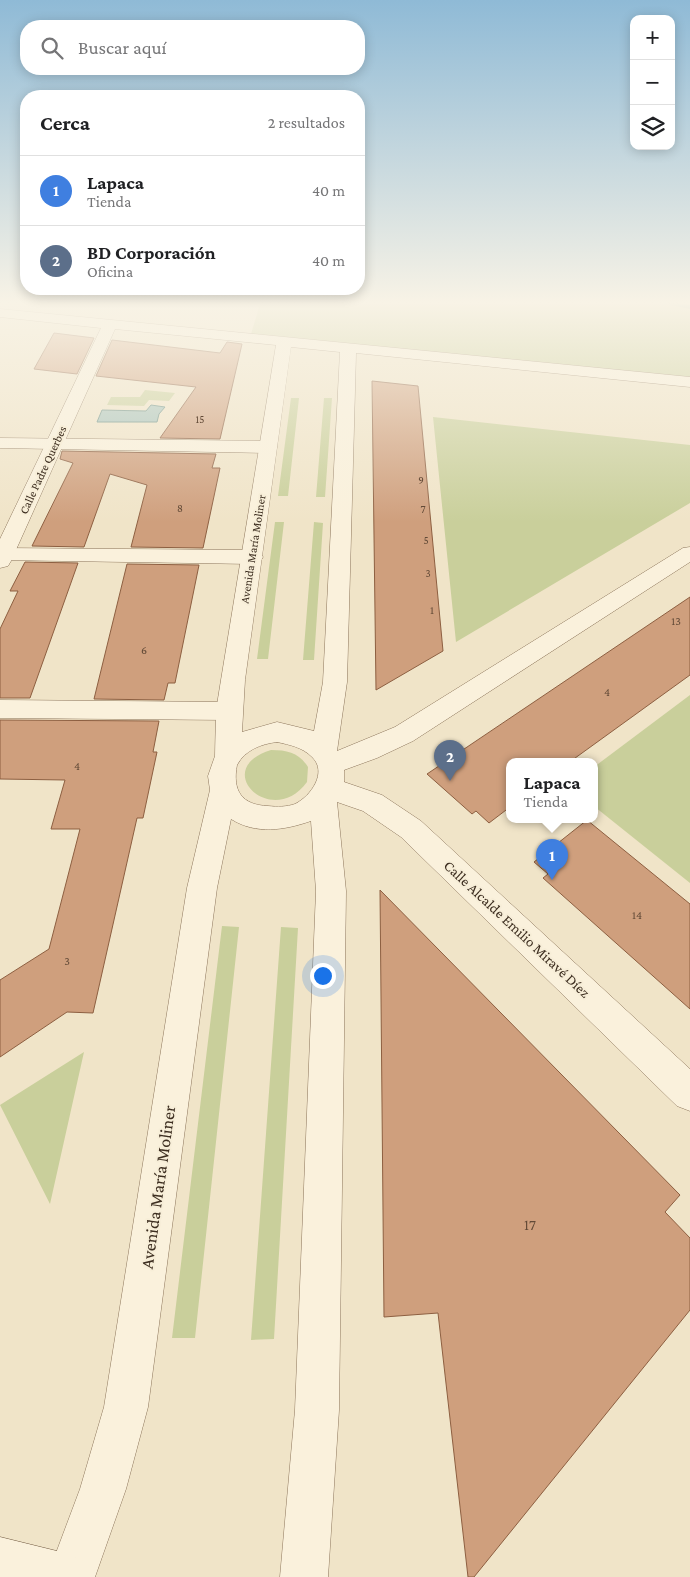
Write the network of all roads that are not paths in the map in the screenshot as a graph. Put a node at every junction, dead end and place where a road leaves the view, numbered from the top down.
1 (87, 375) edge
2 (279, 375) edge
3 (347, 375) edge
4 (613, 375) edge
5 (690, 382) edge
6 (0, 443) edge
7 (55, 444) junction
8 (268, 447) junction
9 (252, 556) junction
10 (689, 556) edge
11 (1, 557) edge
12 (0, 709) edge
13 (229, 711) junction
14 (225, 774) junction
15 (327, 776) junction
16 (690, 1093) edge
17 (0, 1562) edge
18 (65, 1577) edge
19 (71, 1577) edge
20 (304, 1577) edge

1 - 7 street, Calle Padre Querbes
2 - 8 street, Avenida María Moliner
3 - 15 street
4 - 5 street
6 - 7 street
7 - 8 street
7 - 11 street, Calle Padre Querbes
8 - 9 street, Avenida María Moliner
9 - 11 street
9 - 13 street, Avenida María Moliner
10 - 15 street
12 - 13 street
13 - 14 street, Avenida María Moliner
14 - 15 street
14 - 15 street
14 - 19 street, Avenida María Moliner
15 - 16 street, Calle Alcalde Emilio Miravé Díez
15 - 20 street
17 - 18 street

